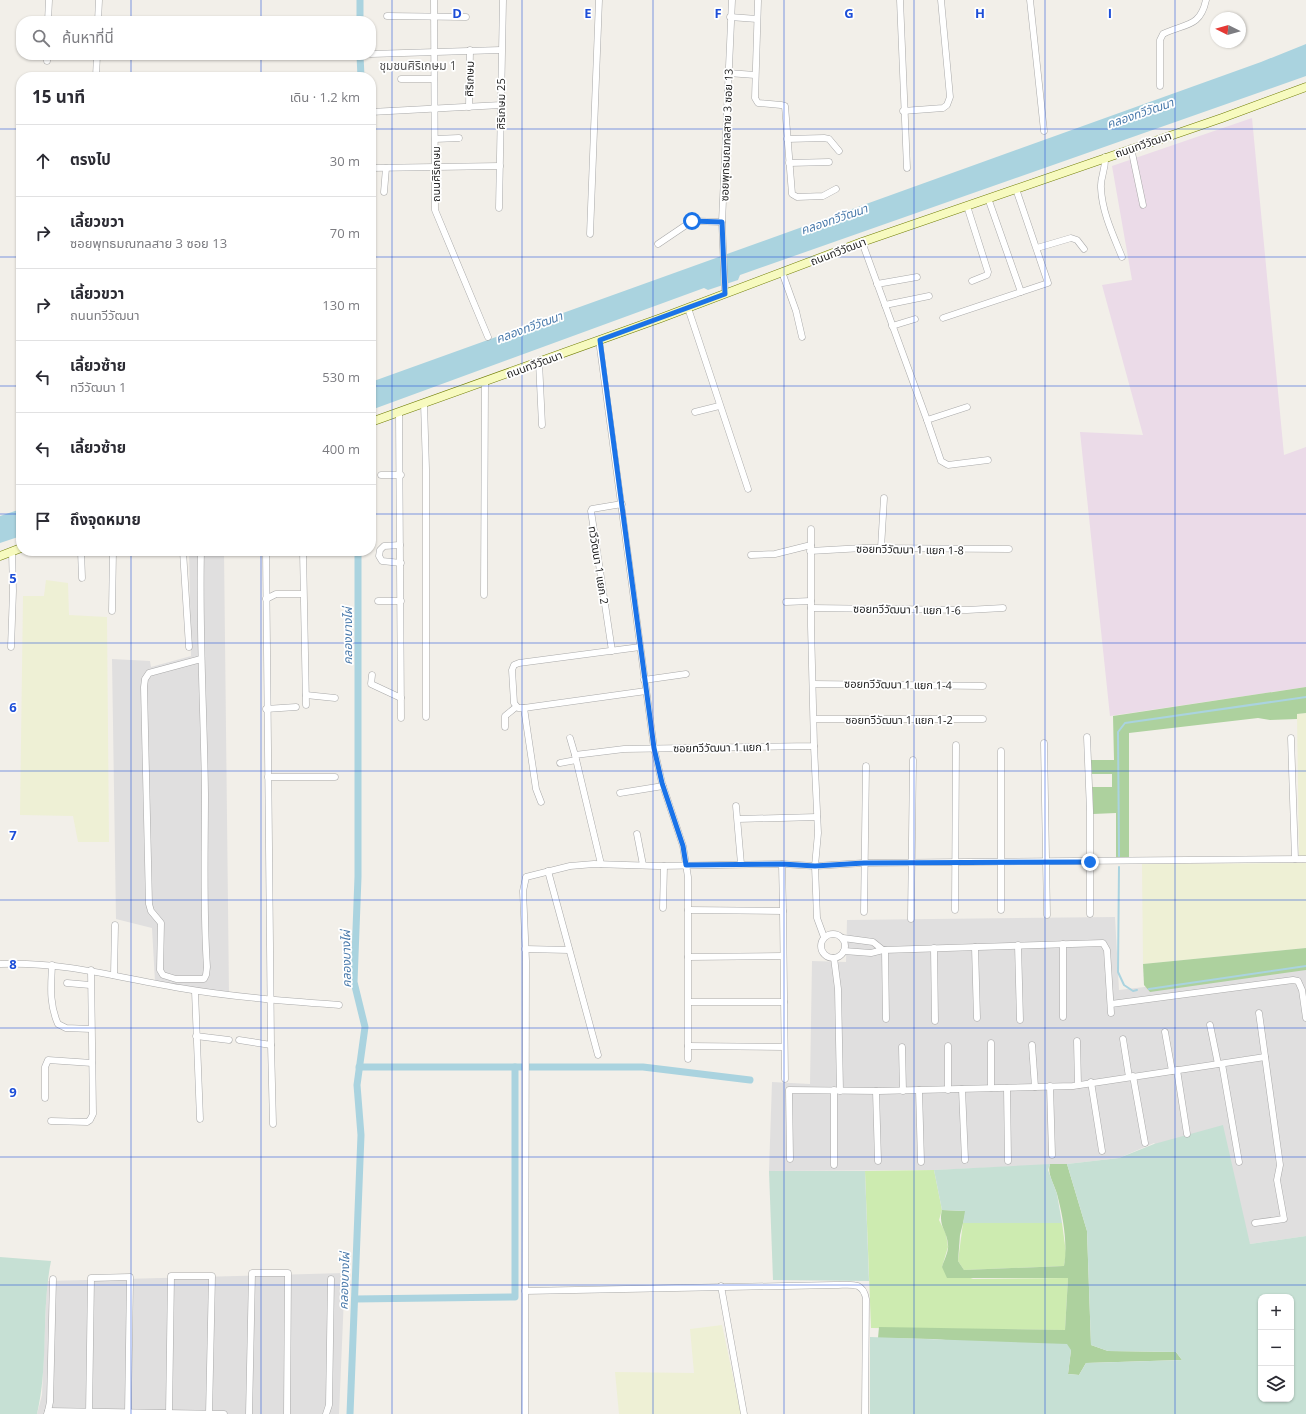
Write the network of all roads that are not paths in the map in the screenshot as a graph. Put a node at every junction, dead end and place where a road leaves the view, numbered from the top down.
1 (49, 0) edge
2 (99, 0) edge
3 (434, 0) edge
4 (503, 0) edge
5 (599, 0) edge
6 (732, 0) edge
7 (900, 0) edge
8 (941, 0) edge
9 (1030, 0) edge
10 (1206, 0) edge
11 (758, 1) dead end
12 (434, 15) junction
13 (48, 16) edge
14 (98, 16) edge
15 (386, 16) dead end
16 (466, 17) dead end
17 (730, 17) junction
18 (758, 19) junction
19 (470, 50) junction
20 (501, 50) junction
21 (434, 51) junction
22 (376, 54) edge
23 (97, 60) edge
24 (96, 72) edge
25 (728, 73) junction
26 (755, 75) junction
27 (401, 79) dead end
28 (434, 79) junction
29 (1160, 86) dead end
30 (1306, 87) edge
31 (500, 105) junction
32 (469, 107) junction
33 (435, 109) junction
34 (903, 111) junction
35 (376, 112) edge
36 (1044, 131) dead end
37 (459, 138) dead end
38 (435, 139) junction
39 (787, 139) junction
40 (1131, 148) junction
41 (839, 151) dead end
42 (1104, 158) junction
43 (829, 162) dead end
44 (789, 163) junction
45 (500, 166) junction
46 (376, 168) edge
47 (386, 168) junction
48 (435, 168) junction
49 (907, 168) dead end
50 (1016, 188) junction
51 (836, 189) dead end
52 (384, 192) dead end
53 (988, 198) junction
54 (1143, 205) dead end
55 (967, 206) junction
56 (499, 208) dead end
57 (722, 222) junction
58 (590, 234) dead end
59 (862, 242) junction
60 (658, 244) dead end
61 (1037, 248) junction
62 (1084, 249) dead end
63 (1122, 256) dead end
64 (782, 272) junction
65 (917, 277) dead end
66 (972, 281) dead end
67 (877, 284) junction
68 (1021, 292) junction
69 (725, 294) junction
70 (929, 296) dead end
71 (885, 305) junction
72 (688, 308) junction
73 (943, 318) dead end
74 (914, 319) dead end
75 (892, 326) junction
76 (488, 337) dead end
77 (802, 337) dead end
78 (600, 340) junction
79 (540, 362) junction
80 (485, 381) junction
81 (424, 403) junction
82 (719, 406) junction
83 (967, 407) dead end
84 (399, 412) junction
85 (695, 412) dead end
86 (376, 420) edge
87 (927, 420) junction
88 (542, 425) dead end
89 (988, 460) dead end
90 (401, 475) junction
91 (381, 476) dead end
92 (748, 489) dead end
93 (884, 498) dead end
94 (622, 504) junction
95 (811, 529) dead end
96 (400, 545) junction
97 (811, 548) junction
98 (881, 548) junction
99 (1009, 549) dead end
100 (16, 550) edge
101 (12, 552) junction
102 (751, 555) dead end
103 (0, 556) edge
104 (81, 556) edge
105 (113, 556) edge
106 (183, 556) edge
107 (201, 556) edge
108 (266, 556) edge
109 (303, 556) edge
110 (401, 563) junction
111 (82, 578) dead end
112 (304, 594) junction
113 (484, 595) dead end
114 (266, 598) junction
115 (811, 600) junction
116 (378, 601) dead end
117 (401, 601) junction
118 (786, 602) dead end
119 (811, 608) junction
120 (1003, 608) dead end
121 (112, 611) dead end
122 (11, 647) dead end
123 (189, 647) dead end
124 (640, 647) junction
125 (612, 651) junction
126 (201, 658) junction
127 (686, 674) dead end
128 (372, 675) dead end
129 (644, 680) junction
130 (813, 684) junction
131 (982, 686) dead end
132 (646, 691) junction
133 (306, 694) junction
134 (335, 698) dead end
135 (401, 698) junction
136 (306, 705) dead end
137 (296, 707) dead end
138 (516, 707) junction
139 (524, 708) junction
140 (266, 709) junction
141 (426, 717) dead end
142 (401, 718) dead end
143 (814, 719) junction
144 (984, 719) dead end
145 (505, 727) dead end
146 (1087, 737) dead end
147 (570, 738) dead end
148 (1291, 738) dead end
149 (1044, 744) dead end
150 (956, 745) dead end
151 (814, 746) junction
152 (654, 748) junction
153 (1001, 751) dead end
154 (576, 757) junction
155 (913, 760) dead end
156 (560, 763) dead end
157 (866, 766) dead end
158 (268, 777) junction
159 (335, 777) dead end
160 (663, 786) junction
161 (620, 793) dead end
162 (540, 802) dead end
163 (736, 806) dead end
164 (817, 817) junction
165 (738, 818) junction
166 (637, 834) dead end
167 (1295, 859) junction
168 (1306, 859) edge
169 (955, 862) junction
170 (1090, 862) junction
171 (864, 863) junction
172 (911, 863) junction
173 (1001, 863) junction
174 (1045, 863) junction
175 (601, 864) junction
176 (741, 864) junction
177 (782, 864) junction
178 (643, 865) junction
179 (686, 865) junction
180 (664, 866) junction
181 (815, 866) junction
182 (548, 871) junction
183 (663, 908) dead end
184 (688, 910) junction
185 (955, 910) dead end
186 (1001, 910) dead end
187 (783, 911) junction
188 (864, 912) dead end
189 (1047, 914) dead end
190 (1090, 914) dead end
191 (911, 919) dead end
192 (115, 925) dead end
193 (824, 937) junction
194 (843, 938) junction
195 (1063, 944) junction
196 (1018, 945) junction
197 (975, 947) junction
198 (934, 948) junction
199 (526, 949) junction
200 (569, 950) junction
201 (844, 950) junction
202 (884, 950) junction
203 (783, 956) junction
204 (688, 958) junction
205 (834, 958) junction
206 (0, 964) edge
207 (52, 966) junction
208 (91, 970) junction
209 (114, 975) junction
210 (67, 983) dead end
211 (90, 985) junction
212 (195, 991) junction
213 (270, 1000) junction
214 (689, 1002) junction
215 (784, 1002) junction
216 (1111, 1004) junction
217 (339, 1006) dead end
218 (1112, 1012) dead end
219 (1259, 1013) dead end
220 (1063, 1017) dead end
221 (977, 1018) dead end
222 (1306, 1018) edge
223 (886, 1019) dead end
224 (1020, 1020) dead end
225 (935, 1021) dead end
226 (1210, 1025) dead end
227 (91, 1029) junction
228 (1165, 1032) dead end
229 (196, 1036) junction
230 (1123, 1039) dead end
231 (229, 1040) dead end
232 (239, 1040) dead end
233 (1077, 1041) dead end
234 (991, 1043) dead end
235 (271, 1045) junction
236 (1032, 1045) dead end
237 (688, 1046) junction
238 (948, 1046) dead end
239 (784, 1047) junction
240 (902, 1047) dead end
241 (598, 1055) dead end
242 (1265, 1057) junction
243 (688, 1059) dead end
244 (92, 1063) junction
245 (1220, 1064) junction
246 (1174, 1070) junction
247 (1131, 1076) junction
248 (785, 1079) dead end
249 (1091, 1082) junction
250 (1078, 1085) junction
251 (1050, 1086) junction
252 (1035, 1087) junction
253 (991, 1088) junction
254 (1007, 1088) junction
255 (962, 1089) junction
256 (837, 1090) junction
257 (919, 1090) junction
258 (948, 1090) junction
259 (876, 1091) junction
260 (903, 1091) junction
261 (45, 1098) dead end
262 (200, 1119) dead end
263 (51, 1121) dead end
264 (273, 1124) dead end
265 (1187, 1134) dead end
266 (1145, 1143) dead end
267 (1102, 1151) dead end
268 (1052, 1155) dead end
269 (790, 1158) dead end
270 (965, 1160) dead end
271 (878, 1161) dead end
272 (1008, 1161) dead end
273 (921, 1162) dead end
274 (1239, 1162) dead end
275 (834, 1165) dead end
276 (1255, 1223) dead end
277 (52, 1279) dead end
278 (331, 1279) dead end
279 (721, 1286) junction
280 (525, 1291) junction
281 (48, 1412) edge
282 (89, 1413) edge
283 (128, 1413) edge
284 (169, 1414) edge
285 (209, 1414) edge
286 (224, 1414) edge
287 (249, 1414) edge
288 (287, 1414) edge
289 (326, 1414) edge
290 (525, 1414) edge
291 (744, 1414) edge
292 (865, 1414) edge

1 - 13 street
2 - 14 street
3 - 12 street, ถนนศิริเกษม
4 - 20 street, ศิริเกษม 25
5 - 58 street
6 - 17 street, ซอยพุทธมณฑลสาย 3 ซอย 13
7 - 34 street
8 - 34 street
9 - 36 street
10 - 29 street
11 - 18 street
12 - 15 street
12 - 16 street
12 - 21 street, ถนนศิริเกษม
17 - 18 street
17 - 25 street, ซอยพุทธมณฑลสาย 3 ซอย 13
18 - 26 street
19 - 20 street
19 - 21 street
19 - 32 street, ศิริเกษม
20 - 31 street, ศิริเกษม 25
21 - 22 street
21 - 28 street, ถนนศิริเกษม
23 - 24 street
25 - 26 street
25 - 57 street, ซอยพุทธมณฑลสาย 3 ซอย 13
26 - 39 street
27 - 28 street
28 - 33 street, ถนนศิริเกษม
30 - 40 main road, ถนนทวีวัฒนา
31 - 32 street
31 - 45 street, ศิริเกษม 25
32 - 33 street
33 - 35 street
33 - 38 street, ถนนศิริเกษม
34 - 49 street
37 - 38 street
38 - 48 street, ถนนศิริเกษม
39 - 41 street
39 - 44 street
40 - 42 main road, ถนนทวีวัฒนา
40 - 54 street
42 - 50 main road, ถนนทวีวัฒนา
42 - 63 street
43 - 44 street
44 - 51 street
45 - 48 street
45 - 56 street, ศิริเกษม 25
46 - 47 street
47 - 48 street
47 - 52 street
48 - 76 street, ถนนศิริเกษม
50 - 53 main road, ถนนทวีวัฒนา
50 - 61 street
53 - 55 main road, ถนนทวีวัฒนา
53 - 68 street
55 - 59 main road, ถนนทวีวัฒนา
55 - 66 street
57 - 60 street
57 - 69 street, ซอยพุทธมณฑลสาย 3 ซอย 13
59 - 64 main road, ถนนทวีวัฒนา
59 - 67 street
61 - 62 street
61 - 68 street
64 - 69 main road, ถนนทวีวัฒนา
64 - 77 street
65 - 67 street
67 - 71 street
68 - 73 street
69 - 72 main road, ถนนทวีวัฒนา
70 - 71 street
71 - 75 street
72 - 78 main road, ถนนทวีวัฒนา
72 - 82 street
74 - 75 street
75 - 87 street
78 - 79 main road, ถนนทวีวัฒนา
78 - 94 street
79 - 80 main road, ถนนทวีวัฒนา
79 - 88 street
80 - 81 main road, ถนนทวีวัฒนา
80 - 113 street
81 - 84 main road, ถนนทวีวัฒนา
81 - 141 street
82 - 85 street
82 - 92 street
83 - 87 street
84 - 86 main road, ถนนทวีวัฒนา
84 - 90 street
87 - 89 street
90 - 91 street
90 - 96 street
93 - 98 street
94 - 124 street
94 - 125 street, ทวีวัฒนา 1 แยก 2
95 - 97 street
96 - 110 street
96 - 110 street
97 - 98 street, ซอยทวีวัฒนา 1 แยก 1-8
97 - 102 street, ซอยทวีวัฒนา 1 แยก 1-8
97 - 115 street
98 - 99 street, ซอยทวีวัฒนา 1 แยก 1-8
100 - 101 main road
101 - 103 main road
101 - 122 street
104 - 111 street
105 - 121 street
106 - 123 street
107 - 126 street
108 - 114 street
109 - 112 street
110 - 117 street
112 - 114 street
112 - 133 street
114 - 140 street
115 - 118 street
115 - 119 street
116 - 117 street
117 - 135 street
119 - 120 street, ซอยทวีวัฒนา 1 แยก 1-6
119 - 130 street
124 - 125 street
124 - 129 street
125 - 138 street
126 - 126 street
127 - 129 street
128 - 135 street
129 - 132 street
130 - 131 street, ซอยทวีวัฒนา 1 แยก 1-4
130 - 143 street
132 - 139 street
132 - 152 street
133 - 134 street
133 - 136 street
135 - 142 street
137 - 140 street
138 - 139 street
138 - 145 street
139 - 162 street
140 - 158 street
143 - 144 street, ซอยทวีวัฒนา 1 แยก 1-2
143 - 151 street
146 - 170 street
147 - 154 street
148 - 167 street
149 - 174 street
150 - 169 street
151 - 152 street, ซอยทวีวัฒนา 1 แยก 1
151 - 164 street
152 - 154 street, ซอยทวีวัฒนา 1 แยก 1
152 - 160 street
153 - 173 street
154 - 156 street, ซอยทวีวัฒนา 1 แยก 1
154 - 175 street
155 - 172 street
157 - 171 street
158 - 159 street
158 - 213 street
160 - 161 street
160 - 179 street
163 - 165 street
164 - 165 street
164 - 181 street
165 - 176 street
166 - 178 street
167 - 168 street
167 - 170 street
169 - 172 street
169 - 173 street
169 - 185 street
170 - 174 street
170 - 190 street
171 - 172 street
171 - 181 street
171 - 188 street
172 - 191 street
173 - 174 street
173 - 186 street
174 - 189 street
175 - 178 street
175 - 182 street
176 - 177 street
176 - 179 street
177 - 181 street
177 - 187 street
178 - 180 street
179 - 180 street
179 - 184 street
180 - 183 street
181 - 193 street
182 - 199 street
182 - 200 street
184 - 187 street
184 - 204 street
187 - 203 street
192 - 209 street
193 - 194 street
193 - 205 street
194 - 201 street
194 - 202 street
195 - 196 street
195 - 216 street
195 - 220 street
196 - 197 street
196 - 224 street
197 - 198 street
197 - 221 street
198 - 202 street
198 - 225 street
199 - 200 street
199 - 280 street
200 - 241 street
201 - 202 street
201 - 205 street
202 - 223 street
203 - 204 street
203 - 215 street
204 - 214 street
205 - 256 street
206 - 207 street
207 - 208 street
207 - 227 street
208 - 209 street
208 - 211 street
209 - 212 street
210 - 211 street
211 - 227 street
212 - 213 street
212 - 229 street
213 - 217 street
213 - 235 street
214 - 215 street
214 - 237 street
215 - 239 street
216 - 218 street
216 - 222 street
219 - 242 street
226 - 245 street
227 - 244 street
228 - 246 street
229 - 231 street
229 - 262 street
230 - 247 street
232 - 235 street
233 - 250 street
234 - 253 street
235 - 264 street
236 - 252 street
237 - 239 street
237 - 243 street
238 - 258 street
239 - 248 street
240 - 260 street
242 - 245 street
242 - 276 street
244 - 261 street
244 - 263 street
245 - 246 street
245 - 274 street
246 - 247 street
246 - 265 street
247 - 249 street
247 - 266 street
249 - 250 street
249 - 267 street
250 - 251 street
251 - 252 street
251 - 268 street
252 - 254 street
253 - 254 street
253 - 255 street
254 - 272 street
255 - 258 street
255 - 270 street
256 - 259 street
256 - 269 street
256 - 275 street
257 - 258 street
257 - 260 street
257 - 273 street
259 - 260 street
259 - 271 street
277 - 281 street
278 - 289 street
279 - 280 street
279 - 291 street
279 - 292 street
280 - 290 street
281 - 282 street
282 - 283 street
282 - 283 street
283 - 284 street
284 - 285 street
284 - 285 street
285 - 286 street
287 - 288 street

